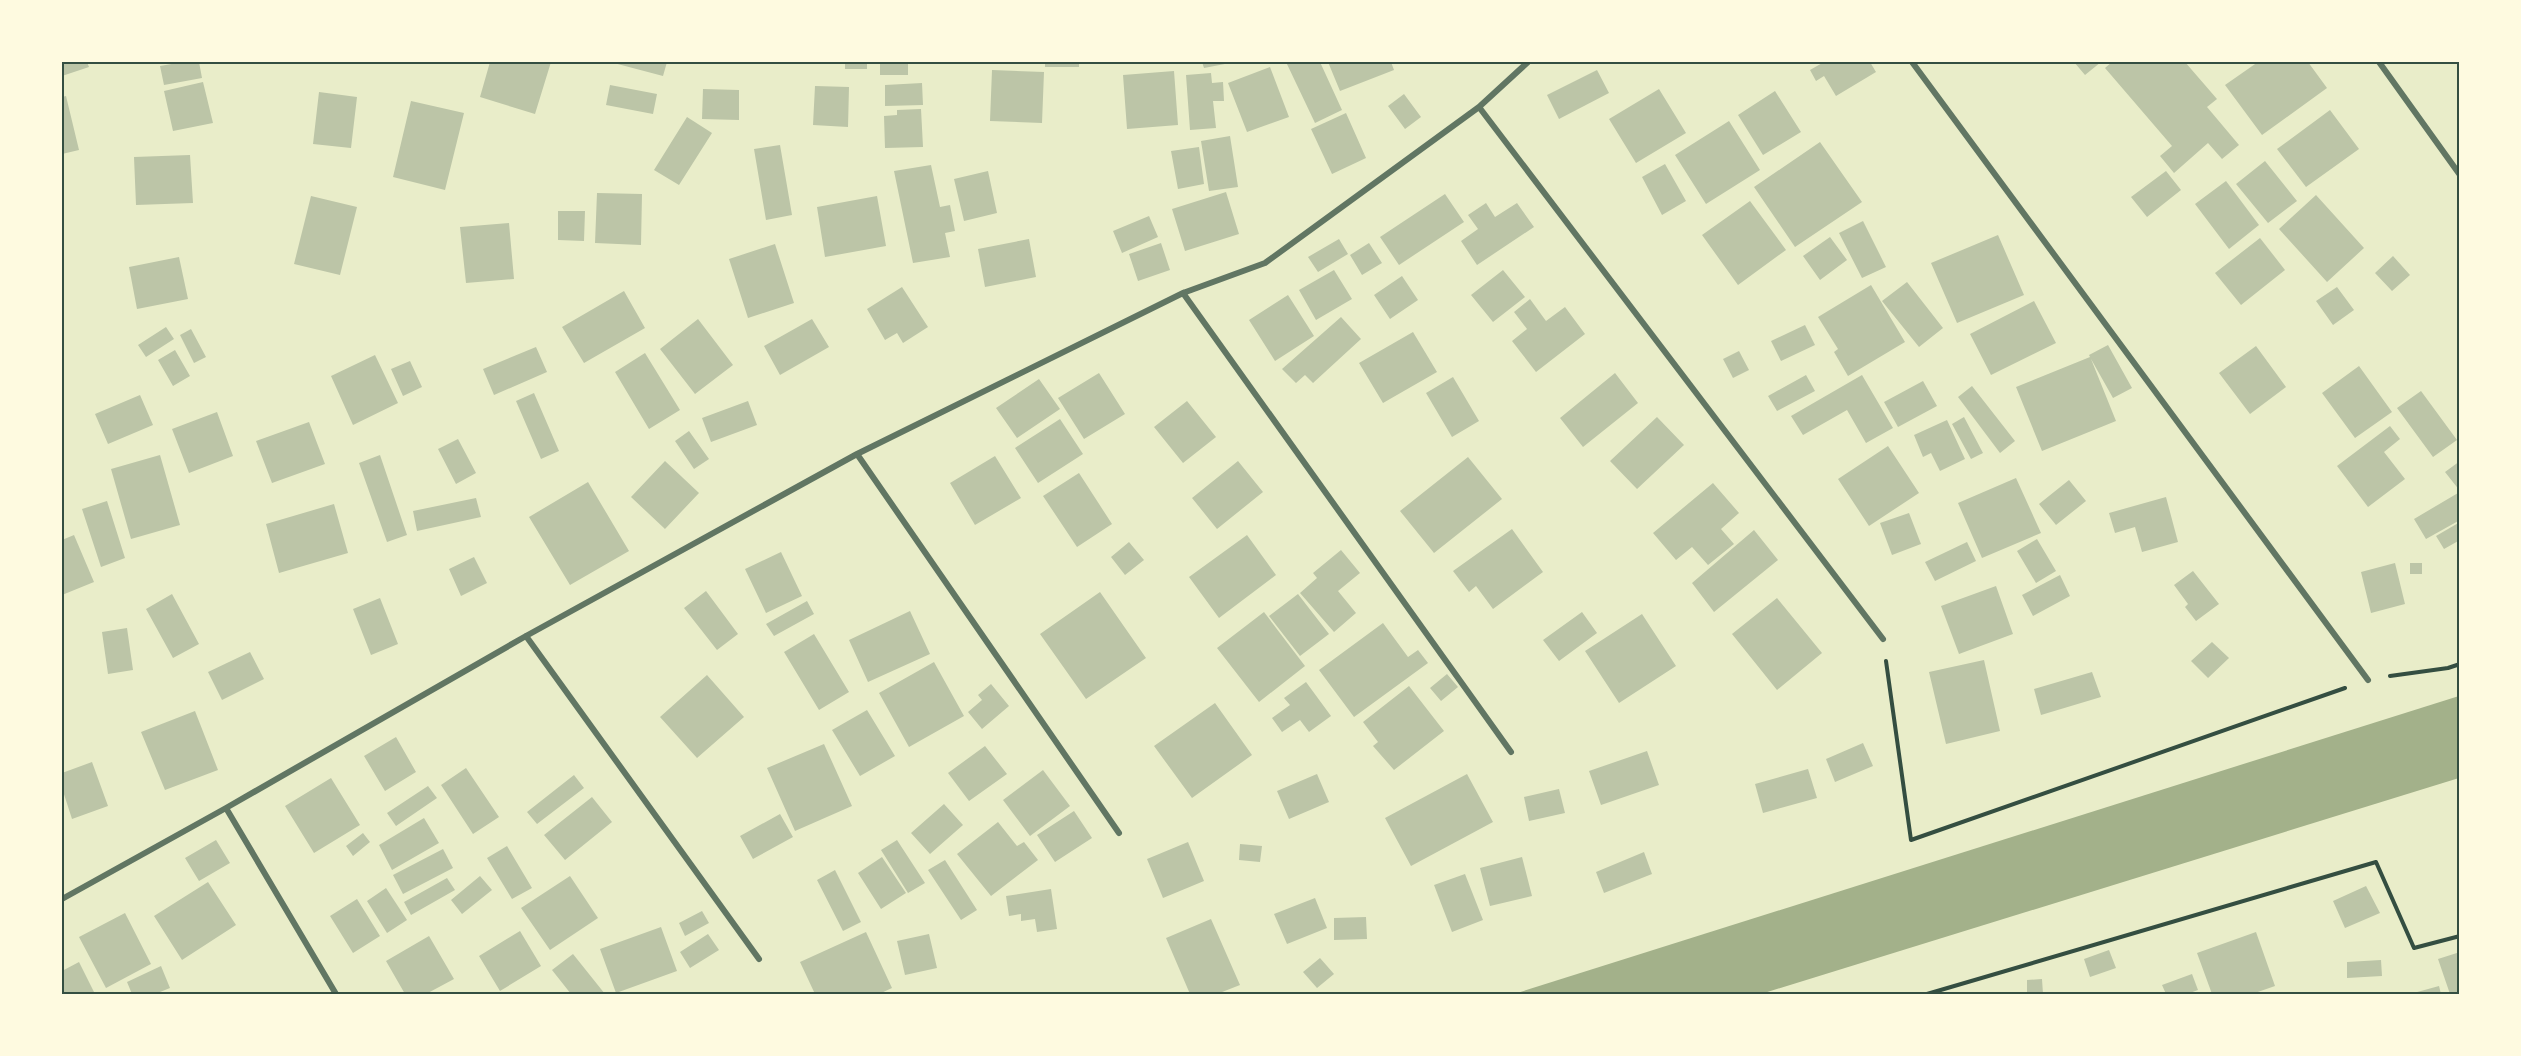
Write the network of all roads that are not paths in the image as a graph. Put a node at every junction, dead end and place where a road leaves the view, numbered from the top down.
1 (1528, 62) edge
2 (1912, 62) edge
3 (2379, 62) edge
4 (1479, 107) junction
5 (2460, 175) edge
6 (1183, 293) junction
7 (857, 454) junction
8 (526, 636) junction
9 (1883, 639) road end
10 (2368, 680) road end
11 (1511, 752) dead end
12 (226, 808) junction
13 (1119, 833) dead end
14 (62, 899) edge
15 (759, 959) dead end
16 (336, 994) edge

1 - 4 street
2 - 10 street
3 - 5 street
4 - 6 street
4 - 9 street
6 - 7 street
6 - 11 street
7 - 8 street
7 - 13 street
8 - 12 street
8 - 15 street
12 - 14 street
12 - 16 street

